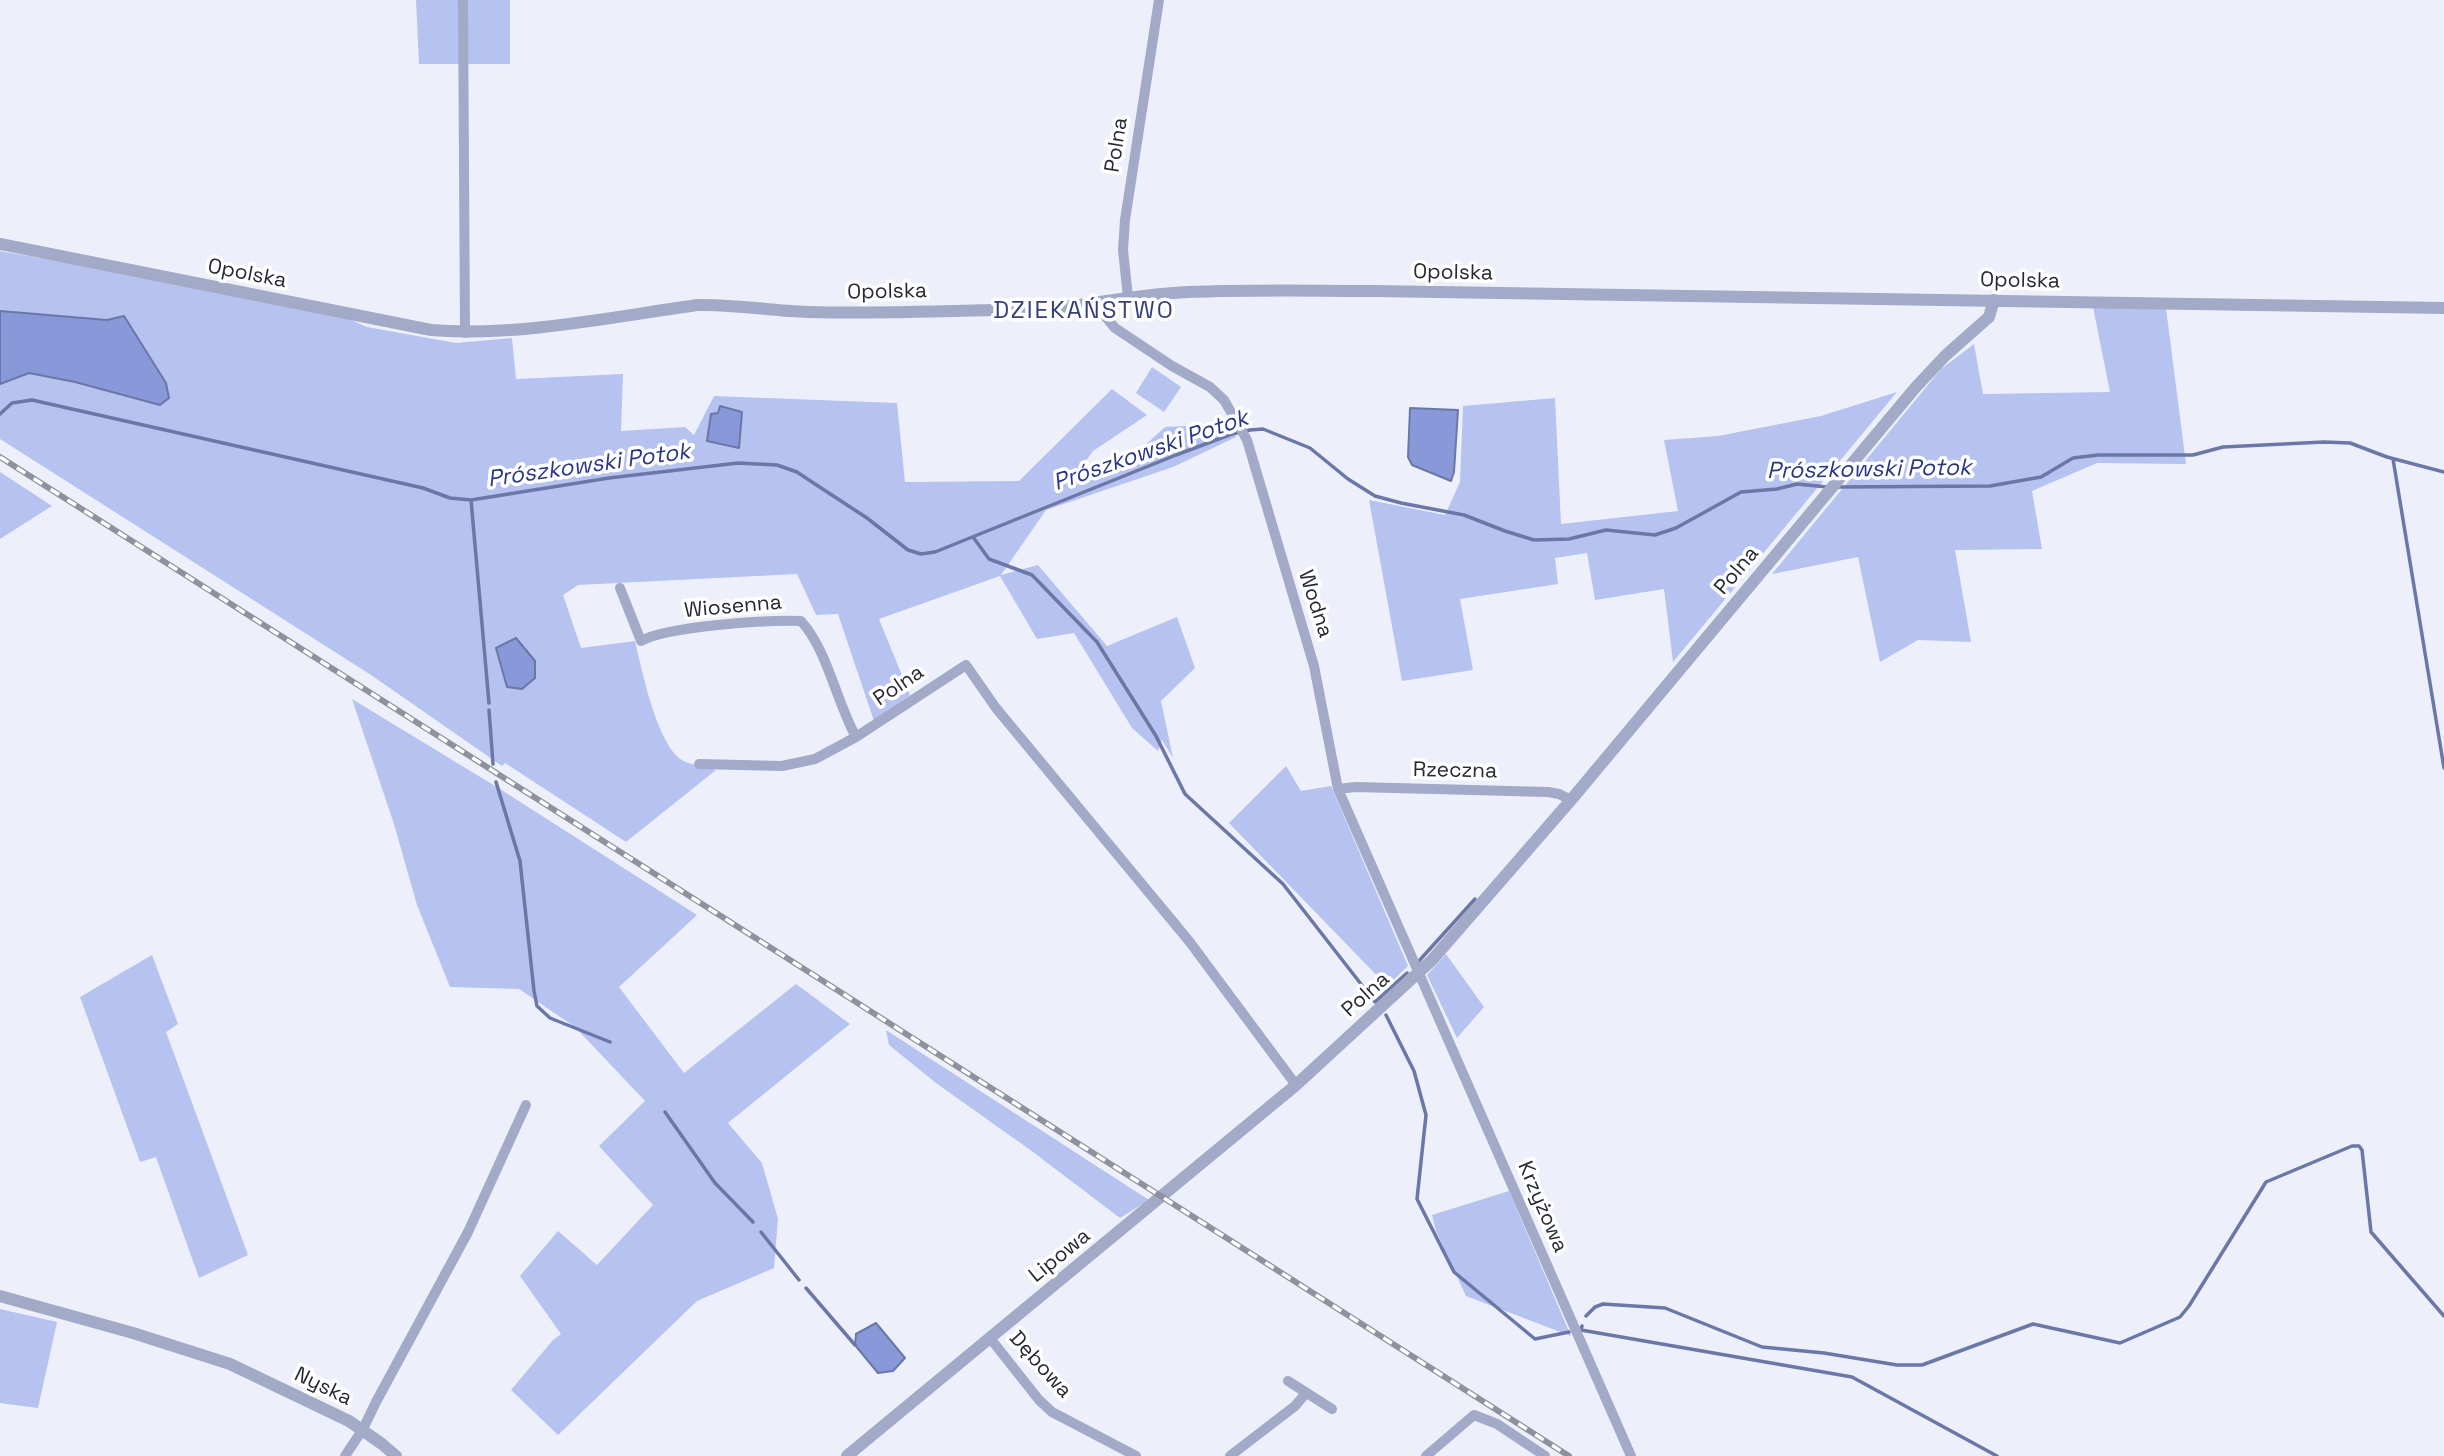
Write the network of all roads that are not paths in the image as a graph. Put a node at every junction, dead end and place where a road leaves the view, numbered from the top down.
1 (463, 0) edge
2 (1159, 0) edge
3 (0, 244) edge
4 (1128, 297) junction
5 (1994, 300) junction
6 (1095, 304) junction
7 (2444, 308) edge
8 (465, 333) junction
9 (620, 588) dead end
10 (856, 737) junction
11 (699, 764) dead end
12 (1338, 789) junction
13 (1571, 800) junction
14 (1417, 974) junction
15 (1296, 1085) junction
16 (526, 1105) dead end
17 (0, 1296) edge
18 (990, 1338) junction
19 (1288, 1381) dead end
20 (1306, 1393) junction
21 (1332, 1409) dead end
22 (363, 1429) junction
23 (345, 1456) edge
24 (396, 1456) edge
25 (847, 1456) edge
26 (1136, 1456) edge
27 (1230, 1456) edge
28 (1426, 1456) edge
29 (1545, 1456) edge
30 (1631, 1456) edge

1 - 8 street
2 - 4 street, Polna
3 - 8 street, Opolska
4 - 5 street, Opolska
4 - 6 street, Opolska
5 - 7 street, Opolska
5 - 13 street, Polna
6 - 8 street, Opolska
6 - 12 street, Wodna
9 - 10 street, Wiosenna
10 - 11 street, Polna
10 - 15 street, Polna
12 - 13 street, Rzeczna
12 - 14 street, Wodna
13 - 14 street, Polna
14 - 15 street, Polna
14 - 30 street, Krzyżowa
15 - 18 street, Lipowa
16 - 22 street, Nyska
17 - 22 street, Nyska
18 - 25 street, Lipowa
18 - 26 street, Dębowa
19 - 20 street
20 - 21 street
20 - 27 street
22 - 23 street
22 - 24 street
28 - 29 street

